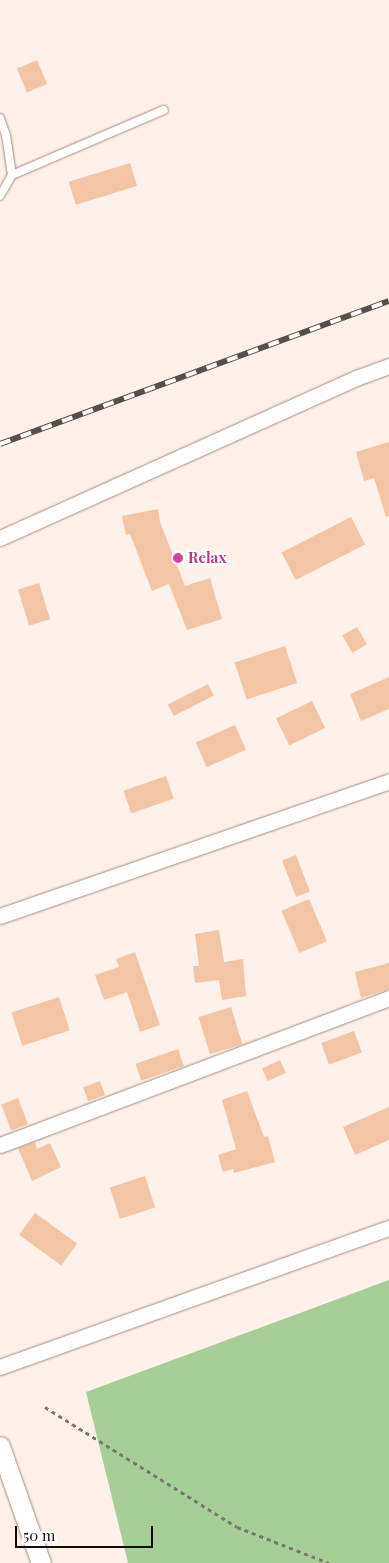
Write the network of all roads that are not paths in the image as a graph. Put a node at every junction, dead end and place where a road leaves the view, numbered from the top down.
1 (164, 110) dead end
2 (0, 118) edge
3 (12, 175) junction
4 (0, 196) edge
5 (389, 366) edge
6 (0, 538) edge
7 (389, 781) edge
8 (0, 916) edge
9 (389, 998) edge
10 (0, 1145) edge
11 (389, 1228) edge
12 (0, 1367) edge
13 (0, 1446) edge
14 (41, 1563) edge

1 - 3 lane
2 - 3 lane
3 - 4 lane
5 - 6 street
7 - 8 street
9 - 10 street
11 - 12 street
13 - 14 street

